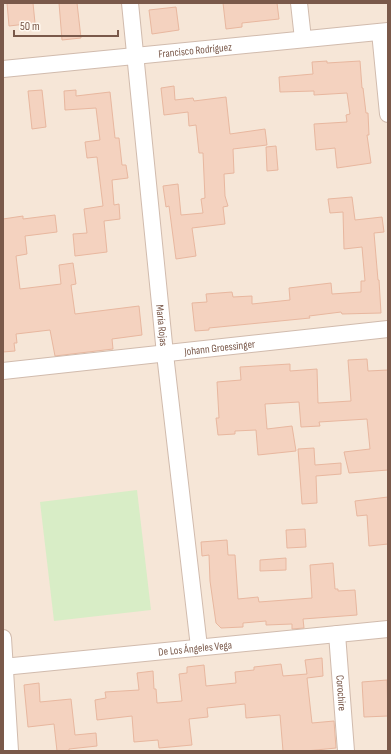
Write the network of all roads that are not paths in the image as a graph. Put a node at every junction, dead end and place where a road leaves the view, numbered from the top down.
1 (130, 3) edge
2 (299, 3) edge
3 (384, 32) edge
4 (303, 39) junction
5 (135, 56) junction
6 (3, 69) edge
7 (388, 114) edge
8 (388, 329) edge
9 (165, 354) junction
10 (3, 371) edge
11 (388, 629) edge
12 (337, 634) junction
13 (3, 638) edge
14 (199, 647) junction
15 (4, 667) edge
16 (10, 751) edge
17 (346, 751) edge

1 - 5 street, María Rojas
2 - 4 street
3 - 4 street, Francisco Rodríguez
3 - 7 street
4 - 5 street, Francisco Rodríguez
5 - 6 street, Francisco Rodríguez
5 - 9 street, María Rojas
8 - 9 street, Johann Groessinger
9 - 10 street, Johann Groessinger
9 - 14 street, María Rojas
11 - 12 street, De Los Ángeles Vega
12 - 14 street, De Los Ángeles Vega
12 - 17 street, Corochire
13 - 15 street
14 - 15 street, De Los Ángeles Vega
15 - 16 street

